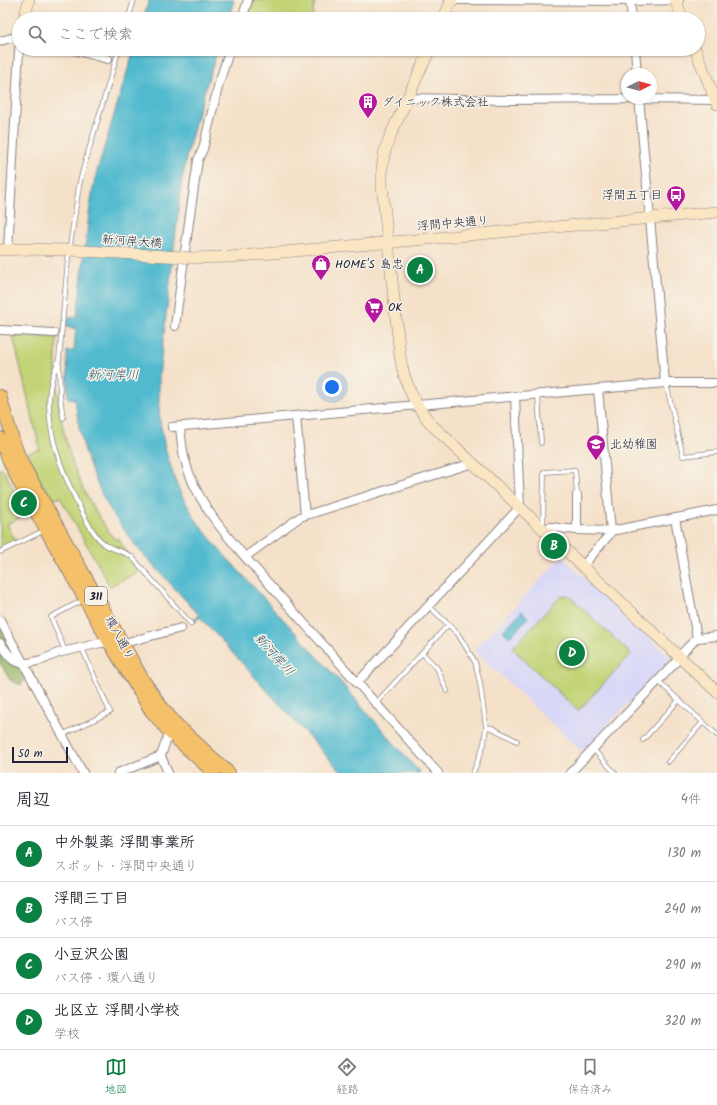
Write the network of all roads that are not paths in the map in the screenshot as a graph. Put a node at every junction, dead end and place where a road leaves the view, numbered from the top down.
1 (29, 0) edge
2 (134, 0) edge
3 (248, 0) edge
4 (451, 0) edge
5 (567, 0) edge
6 (675, 0) edge
7 (680, 0) edge
8 (630, 1) junction
9 (26, 12) edge
10 (130, 12) edge
11 (244, 12) edge
12 (447, 12) edge
13 (631, 12) edge
14 (680, 12) edge
15 (12, 38) edge
16 (0, 41) edge
17 (18, 56) edge
18 (97, 56) edge
19 (117, 56) edge
20 (228, 56) edge
21 (427, 56) edge
22 (635, 56) edge
23 (698, 56) edge
24 (108, 59) dead end
25 (636, 68) edge
26 (407, 98) junction
27 (621, 98) edge
28 (657, 99) edge
29 (716, 102) edge
30 (640, 104) edge
31 (717, 212) edge
32 (650, 218) junction
33 (388, 242) junction
34 (4, 250) edge
35 (71, 250) junction
36 (191, 258) joint
37 (175, 326) dead end
38 (0, 330) edge
39 (54, 333) dead end
40 (59, 360) junction
41 (666, 383) junction
42 (717, 383) edge
43 (598, 389) junction
44 (538, 394) junction
45 (0, 396) edge
46 (515, 396) junction
47 (417, 405) junction
48 (296, 416) junction
49 (63, 418) dead end
50 (547, 436) dead end
51 (540, 437) junction
52 (0, 438) edge
53 (540, 442) dead end
54 (717, 452) edge
55 (9, 460) edge
56 (473, 463) junction
57 (577, 494) joint
58 (520, 507) junction
59 (717, 510) edge
60 (305, 515) junction
61 (676, 518) junction
62 (543, 530) junction
63 (576, 530) junction
64 (611, 531) junction
65 (41, 532) dead end
66 (0, 552) edge
67 (245, 557) junction
68 (582, 567) junction
69 (85, 599) junction
70 (428, 606) junction
71 (0, 620) edge
72 (191, 624) dead end
73 (448, 625) junction
74 (181, 628) dead end
75 (717, 636) edge
76 (697, 638) junction
77 (109, 642) junction
78 (0, 643) edge
79 (122, 643) junction
80 (82, 648) junction
81 (65, 651) junction
82 (422, 653) junction
83 (679, 657) junction
84 (23, 664) junction
85 (658, 681) junction
86 (357, 683) junction
87 (446, 692) dead end
88 (717, 692) edge
89 (679, 700) junction
90 (376, 703) junction
91 (703, 722) junction
92 (486, 727) junction
93 (169, 732) junction
94 (62, 735) junction
95 (717, 735) edge
96 (643, 740) dead end
97 (517, 741) dead end
98 (593, 749) junction
99 (161, 756) junction
100 (668, 762) dead end
101 (83, 773) edge
102 (118, 773) edge
103 (168, 773) edge
104 (214, 773) edge
105 (229, 773) edge
106 (438, 773) edge
107 (473, 773) edge
108 (570, 773) edge
109 (615, 773) edge

1 - 9 street
2 - 10 lane
3 - 11 street
4 - 5 street
4 - 12 street
5 - 8 street
6 - 7 street
6 - 8 street
6 - 14 street
8 - 13 street
15 - 16 street
17 - 34 street
18 - 24 street
19 - 35 lane
20 - 37 street
21 - 26 street
22 - 25 street
23 - 29 street
26 - 27 street
26 - 33 street
28 - 29 street
30 - 32 street
31 - 32 street, 浮間中央通り
32 - 33 street, 浮間中央通り
32 - 41 street
33 - 36 street, 浮間中央通り
33 - 47 street
34 - 35 street, 新河岸大橋
35 - 36 street, 新河岸大橋, bridge
35 - 40 lane
38 - 39 street
40 - 49 lane
40 - 72 lane
41 - 42 street
41 - 43 street
41 - 54 lane
43 - 44 street
43 - 64 street
44 - 46 street
44 - 51 lane
45 - 55 main road, 環八通り / 311
46 - 47 street
46 - 58 street
47 - 48 street
47 - 56 street
48 - 60 street
48 - 67 street
50 - 51 lane
51 - 53 lane
52 - 55 main road, 環八通り / 311
55 - 69 main road, 環八通り / 311
55 - 79 main road, 環八通り / 311
56 - 58 street
56 - 60 street
57 - 62 lane
57 - 63 street
58 - 62 street
58 - 70 street
59 - 61 street
60 - 67 street
61 - 64 street
61 - 76 street
62 - 63 street
62 - 68 street
63 - 64 street
64 - 68 street
65 - 66 lane
67 - 86 street
68 - 83 street
69 - 77 main road, 環八通り / 311
69 - 81 lane
70 - 73 lane
70 - 86 street
71 - 84 street
73 - 82 lane
73 - 92 lane
74 - 79 street
75 - 76 street
76 - 83 street
77 - 79 street
77 - 80 street
77 - 93 main road, 環八通り / 311
78 - 84 street
79 - 105 main road, 環八通り / 311
80 - 81 street
80 - 94 lane
81 - 84 street
82 - 87 lane
82 - 90 lane
83 - 85 street
83 - 88 street
84 - 94 street
85 - 89 lane
85 - 98 street
86 - 90 street
89 - 91 lane
89 - 96 lane
90 - 106 street
91 - 95 lane
91 - 100 lane
92 - 97 lane
92 - 107 lane
93 - 99 street
93 - 104 main road, 環八通り / 311
94 - 101 street
98 - 108 street
98 - 109 lane
99 - 102 street
99 - 103 street

